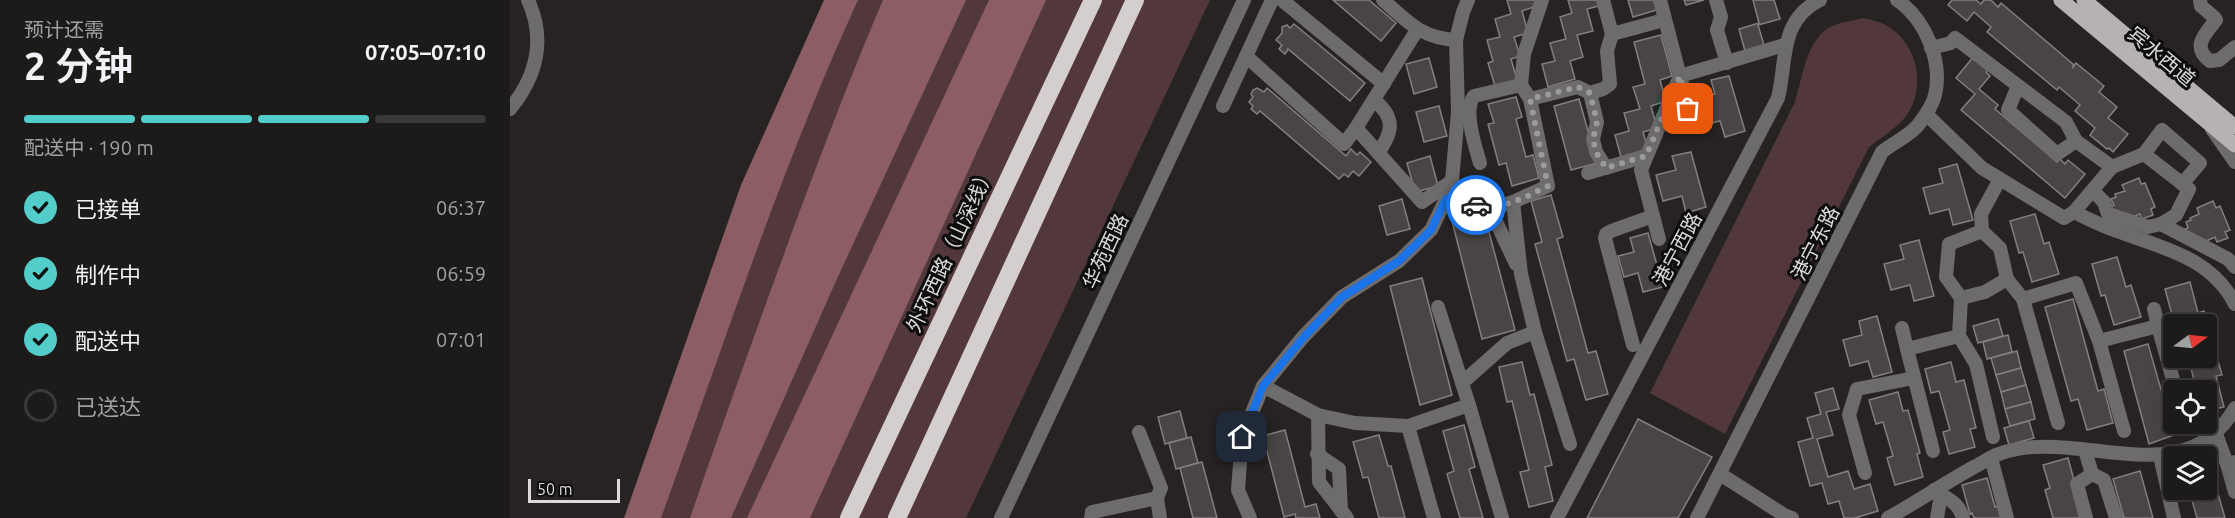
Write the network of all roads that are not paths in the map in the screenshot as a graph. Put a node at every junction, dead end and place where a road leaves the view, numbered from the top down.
1 (528, 0) edge
2 (1093, 0) edge
3 (1135, 0) edge
4 (1244, 0) edge
5 (1272, 0) edge
6 (1282, 0) edge
7 (1383, 0) edge
8 (1468, 0) edge
9 (1542, 0) edge
10 (1603, 0) edge
11 (1660, 0) edge
12 (1716, 0) edge
13 (1820, 0) edge
14 (1897, 0) edge
15 (2061, 0) edge
16 (2084, 0) edge
17 (2200, 0) edge
18 (1804, 5) edge
19 (1664, 20) junction
20 (1417, 30) junction
21 (1612, 34) junction
22 (1456, 40) junction
23 (1784, 45) junction
24 (2235, 47) edge
25 (1931, 48) junction
26 (1246, 56) junction
27 (1727, 63) junction
28 (1680, 76) junction
29 (1384, 84) junction
30 (1521, 85) junction
31 (2018, 86) junction
32 (1590, 93) junction
33 (1530, 99) junction
34 (1374, 100) junction
35 (1223, 106) dead end
36 (510, 109) edge
37 (1926, 114) junction
38 (2206, 121) junction
39 (1693, 126) dead end
40 (2235, 127) edge
41 (1356, 129) junction
42 (2076, 141) junction
43 (2235, 145) edge
44 (1378, 153) junction
45 (2144, 154) junction
46 (1646, 156) junction
47 (2235, 162) edge
48 (1480, 163) dead end
49 (2112, 167) junction
50 (1606, 168) junction
51 (1588, 173) dead end
52 (2000, 179) junction
53 (1452, 181) junction
54 (2182, 184) junction
55 (2092, 190) junction
56 (1446, 199) junction
57 (1513, 202) junction
58 (1490, 208) junction
59 (2074, 212) junction
60 (1653, 216) junction
61 (2161, 224) junction
62 (1982, 231) junction
63 (1659, 239) dead end
64 (2233, 260) edge
65 (1521, 274) junction
66 (2007, 279) junction
67 (1960, 298) junction
68 (2023, 299) junction
69 (2235, 304) edge
70 (1438, 307) dead end
71 (2154, 309) dead end
72 (2158, 326) junction
73 (1902, 328) dead end
74 (1535, 332) junction
75 (1959, 336) junction
76 (2099, 341) junction
77 (1633, 345) dead end
78 (1907, 349) junction
79 (1914, 378) junction
80 (2173, 380) edge
81 (1462, 383) junction
82 (1263, 386) junction
83 (1469, 405) junction
84 (2235, 408) edge
85 (1318, 415) junction
86 (2058, 423) dead end
87 (1408, 426) junction
88 (2124, 431) dead end
89 (1139, 432) dead end
90 (2217, 433) edge
91 (2216, 434) joint
92 (1993, 437) dead end
93 (1569, 444) dead end
94 (2085, 450) junction
95 (1933, 451) dead end
96 (1317, 454) junction
97 (2160, 456) junction
98 (1991, 458) junction
99 (2231, 463) edge
100 (1865, 473) dead end
101 (1720, 474) junction
102 (2092, 474) junction
103 (1938, 492) junction
104 (2235, 492) edge
105 (1157, 498) junction
106 (1344, 514) edge
107 (849, 518) edge
108 (897, 518) edge
109 (1001, 518) edge
110 (1091, 518) edge
111 (1160, 518) edge
112 (1250, 518) edge
113 (1434, 518) edge
114 (1502, 518) edge
115 (1557, 518) edge
116 (1697, 518) edge
117 (1792, 518) edge
118 (1888, 518) edge
119 (1937, 518) edge
120 (1963, 518) edge
121 (2007, 518) edge
122 (2086, 518) edge
123 (2116, 518) edge
124 (2174, 518) edge

1 - 36 street
2 - 107 highway, 外环西路（山深线）
3 - 108 highway
4 - 109 street, 华苑西路
5 - 26 street
6 - 29 street
7 - 20 street
8 - 22 street
9 - 30 street
10 - 21 street
11 - 19 street
12 - 27 street
13 - 18 street, 港宁西路
14 - 25 street, 港宁东路
15 - 38 main road, 宾水西道
16 - 40 main road, 宾水西道
17 - 24 street
18 - 23 street, 港宁西路
19 - 21 street
19 - 28 street
20 - 22 street
20 - 29 street
21 - 32 street
22 - 53 street
23 - 27 street
23 - 115 street, 港宁西路
25 - 31 street
25 - 37 street, 港宁东路
26 - 35 street
26 - 41 street
27 - 28 street
28 - 39 street
28 - 46 street
29 - 34 street
30 - 33 street
30 - 48 street
31 - 42 street
31 - 42 street
32 - 33 street
32 - 50 street
33 - 57 street
34 - 41 street
34 - 44 street
37 - 52 street
37 - 101 street, 港宁东路
38 - 43 main road, 宾水西道
38 - 47 street
41 - 44 street
42 - 49 street
44 - 53 street
45 - 49 street
45 - 54 street
45 - 54 street
46 - 50 street
46 - 60 street
49 - 55 street
50 - 51 street
52 - 59 street
52 - 62 street
53 - 56 street
54 - 61 street
55 - 59 street
55 - 61 street
56 - 58 street
56 - 82 street
57 - 58 street
57 - 65 street
58 - 65 street
59 - 69 street
60 - 63 street
60 - 77 street
61 - 64 street
62 - 66 street
62 - 67 street
65 - 74 street
66 - 67 street
66 - 68 street
67 - 75 street
68 - 76 street
68 - 86 street
70 - 81 street
71 - 72 street
72 - 76 street
72 - 80 street
73 - 78 street
74 - 81 street
74 - 93 street
75 - 78 street
75 - 92 street
76 - 88 street
78 - 79 street
79 - 95 street
79 - 100 street
81 - 83 street
82 - 85 street
82 - 112 street
83 - 87 street
83 - 114 street
84 - 90 street
85 - 87 street
85 - 96 street
87 - 113 street
89 - 105 street
91 - 97 street
91 - 99 street
94 - 97 street
94 - 98 street
94 - 102 street
96 - 106 street
96 - 106 street
97 - 124 street
98 - 103 street
98 - 121 street
99 - 104 street
101 - 116 street, 港宁东路
101 - 117 street
102 - 122 street
102 - 123 street
103 - 118 street
103 - 119 street
103 - 120 street
105 - 110 street
105 - 111 street

